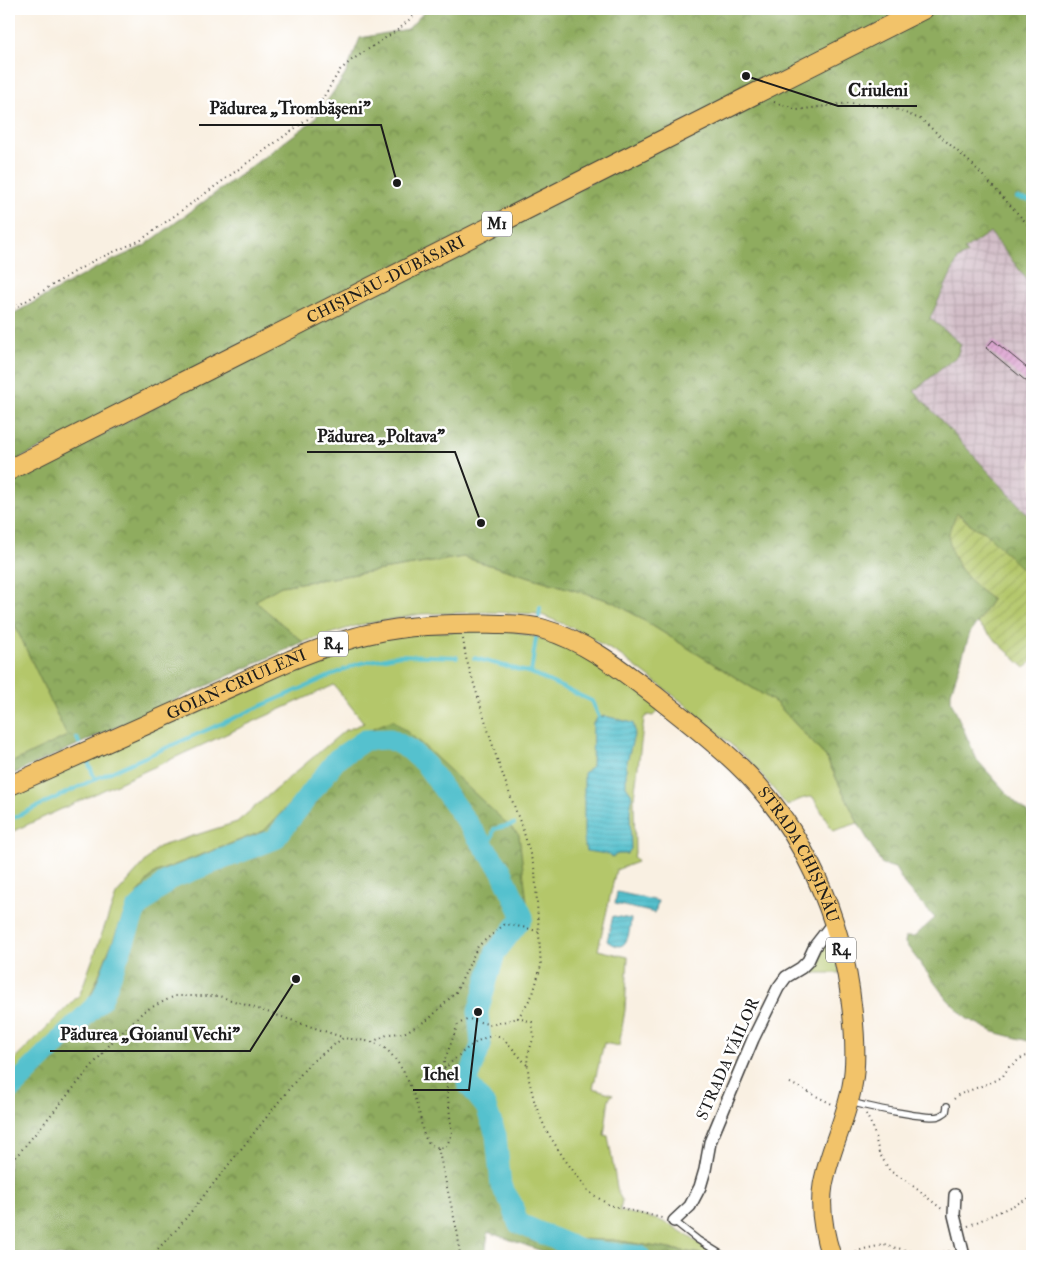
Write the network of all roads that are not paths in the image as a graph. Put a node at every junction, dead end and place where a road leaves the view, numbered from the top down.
1 (924, 9) edge
2 (9, 470) edge
3 (664, 702) joint
4 (9, 786) edge
5 (833, 923) junction
6 (853, 1105) junction
7 (946, 1106) road end
8 (955, 1195) dead end
9 (674, 1221) joint
10 (964, 1253) edge
11 (724, 1256) edge
12 (831, 1256) edge

1 - 2 highway, CHIȘINĂU-DUBĂSARI / M1
3 - 4 main road, GOIAN-CRIULENI / R4
3 - 5 main road, STRADA CHIȘINĂU / R4
5 - 6 main road, STRADA CHIȘINĂU / R4
5 - 9 street, STRADA VĂILOR
6 - 7 lane
6 - 12 main road, STRADA CHIȘINĂU / R4
8 - 10 street
9 - 11 lane

